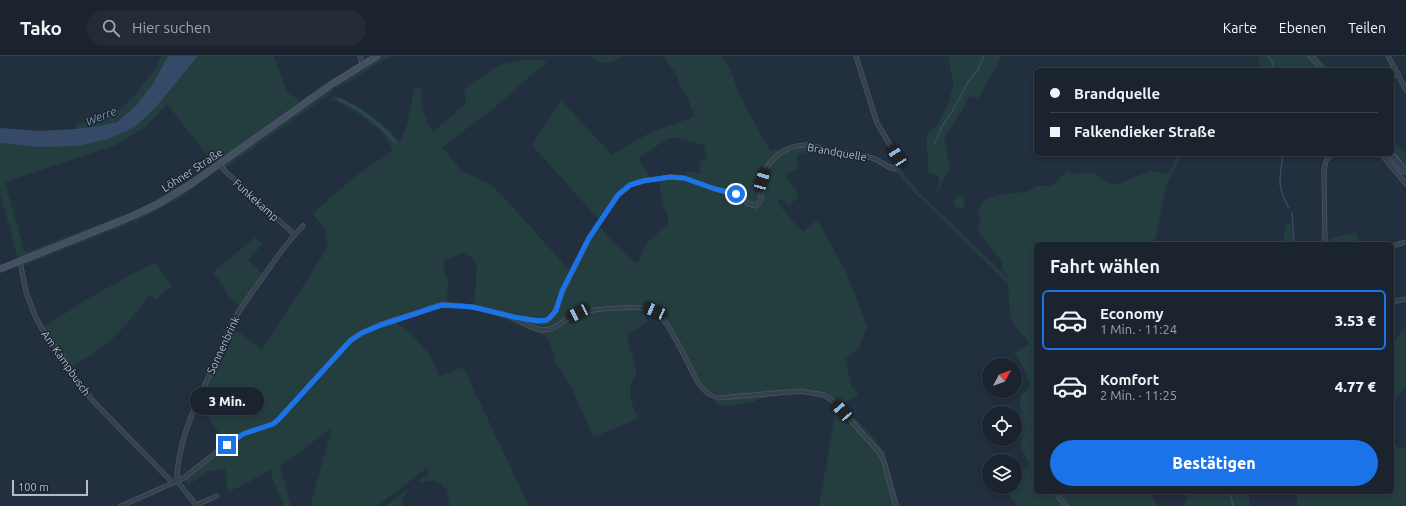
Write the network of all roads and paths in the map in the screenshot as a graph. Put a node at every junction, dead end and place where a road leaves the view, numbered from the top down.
1 (360, 56) edge
2 (377, 56) edge
3 (856, 56) edge
4 (1311, 56) edge
5 (1388, 56) edge
6 (362, 64) junction
7 (1320, 68) edge
8 (1398, 73) junction
9 (1394, 75) edge
10 (1406, 90) edge
11 (1329, 156) edge
12 (1382, 156) edge
13 (1393, 156) edge
14 (220, 165) junction
15 (1406, 172) edge
16 (1406, 184) edge
17 (303, 226) dead end
18 (294, 234) junction
19 (1325, 242) edge
20 (1406, 242) edge
21 (1394, 245) edge
22 (20, 261) junction
23 (0, 269) edge
24 (1406, 299) edge
25 (1394, 302) edge
26 (514, 317) junction
27 (175, 482) junction
28 (1057, 494) edge
29 (217, 496) dead end
30 (121, 506) edge
31 (197, 506) edge
32 (896, 506) edge
33 (1066, 506) edge

1 - 6 street
2 - 6 main road, Löhner Straße
3 - 26 street, Brandquelle
4 - 7 street
5 - 8 street
6 - 14 main road, Löhner Straße
8 - 9 street
8 - 10 street
11 - 19 street
12 - 16 street
13 - 15 street
14 - 18 street, Funkekamp
14 - 22 main road, Löhner Straße
17 - 18 street, Sonnenbrink
18 - 27 street, Sonnenbrink
20 - 21 street
22 - 23 main road, Löhner Straße
22 - 27 street, Am Kampbusch
24 - 25 street
26 - 27 street
26 - 32 street
27 - 30 street
27 - 31 street, Am Kampbusch
28 - 33 street
29 - 31 street

